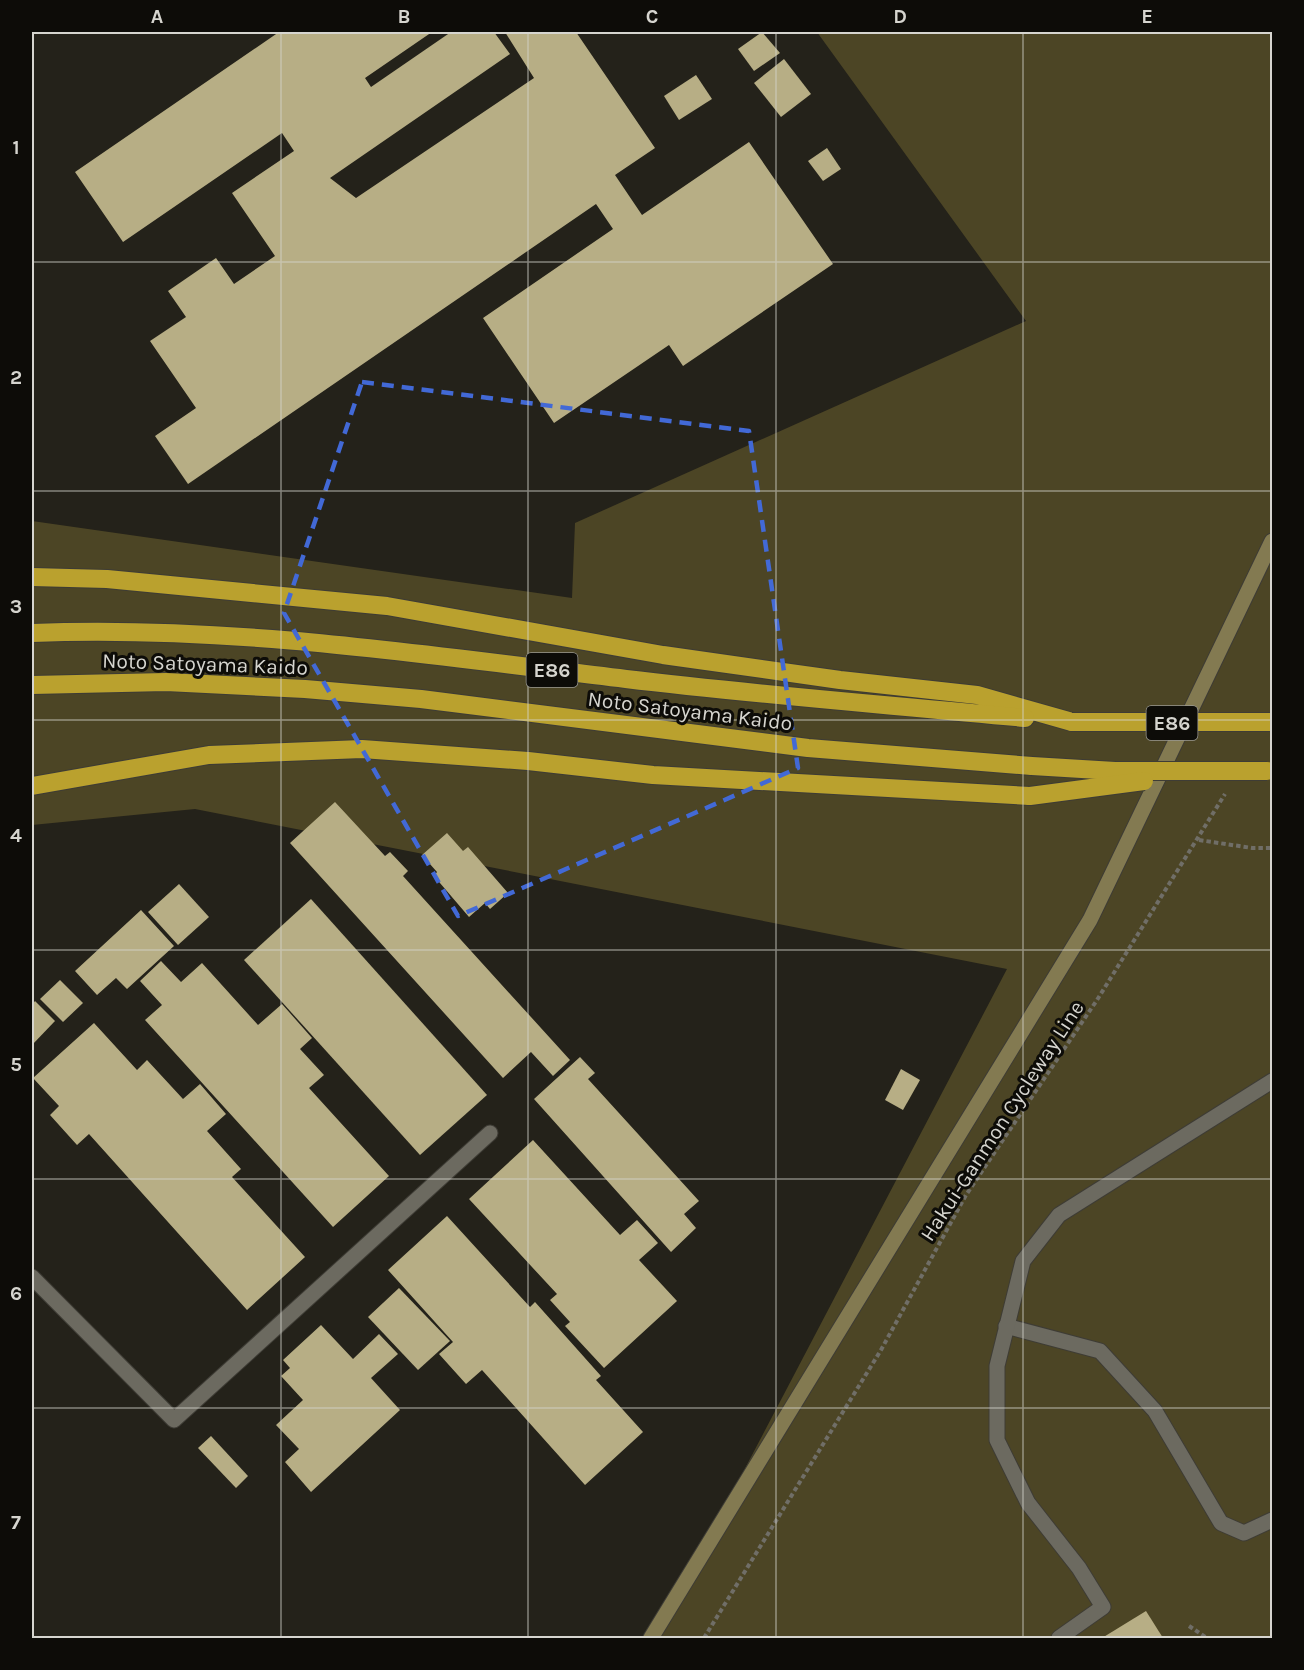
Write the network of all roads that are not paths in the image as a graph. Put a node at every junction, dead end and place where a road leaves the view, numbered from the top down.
1 (1272, 541) edge
2 (32, 577) edge
3 (32, 633) edge
4 (32, 685) edge
5 (1072, 722) junction
6 (1272, 722) edge
7 (1270, 770) edge
8 (1212, 772) junction
9 (32, 786) edge
10 (1272, 1081) edge
11 (490, 1132) dead end
12 (32, 1277) edge
13 (1006, 1326) junction
14 (1272, 1520) edge
15 (651, 1638) edge
16 (1059, 1638) edge

1 - 15 street
2 - 5 highway
3 - 5 highway, Noto Satoyama Kaido / E86
4 - 8 highway, Noto Satoyama Kaido / E86, bridge
5 - 6 highway, Noto Satoyama Kaido / E86, bridge
7 - 8 highway, Noto Satoyama Kaido / E86, bridge
8 - 9 highway, bridge
10 - 13 street
11 - 12 street
13 - 14 street
13 - 16 street

